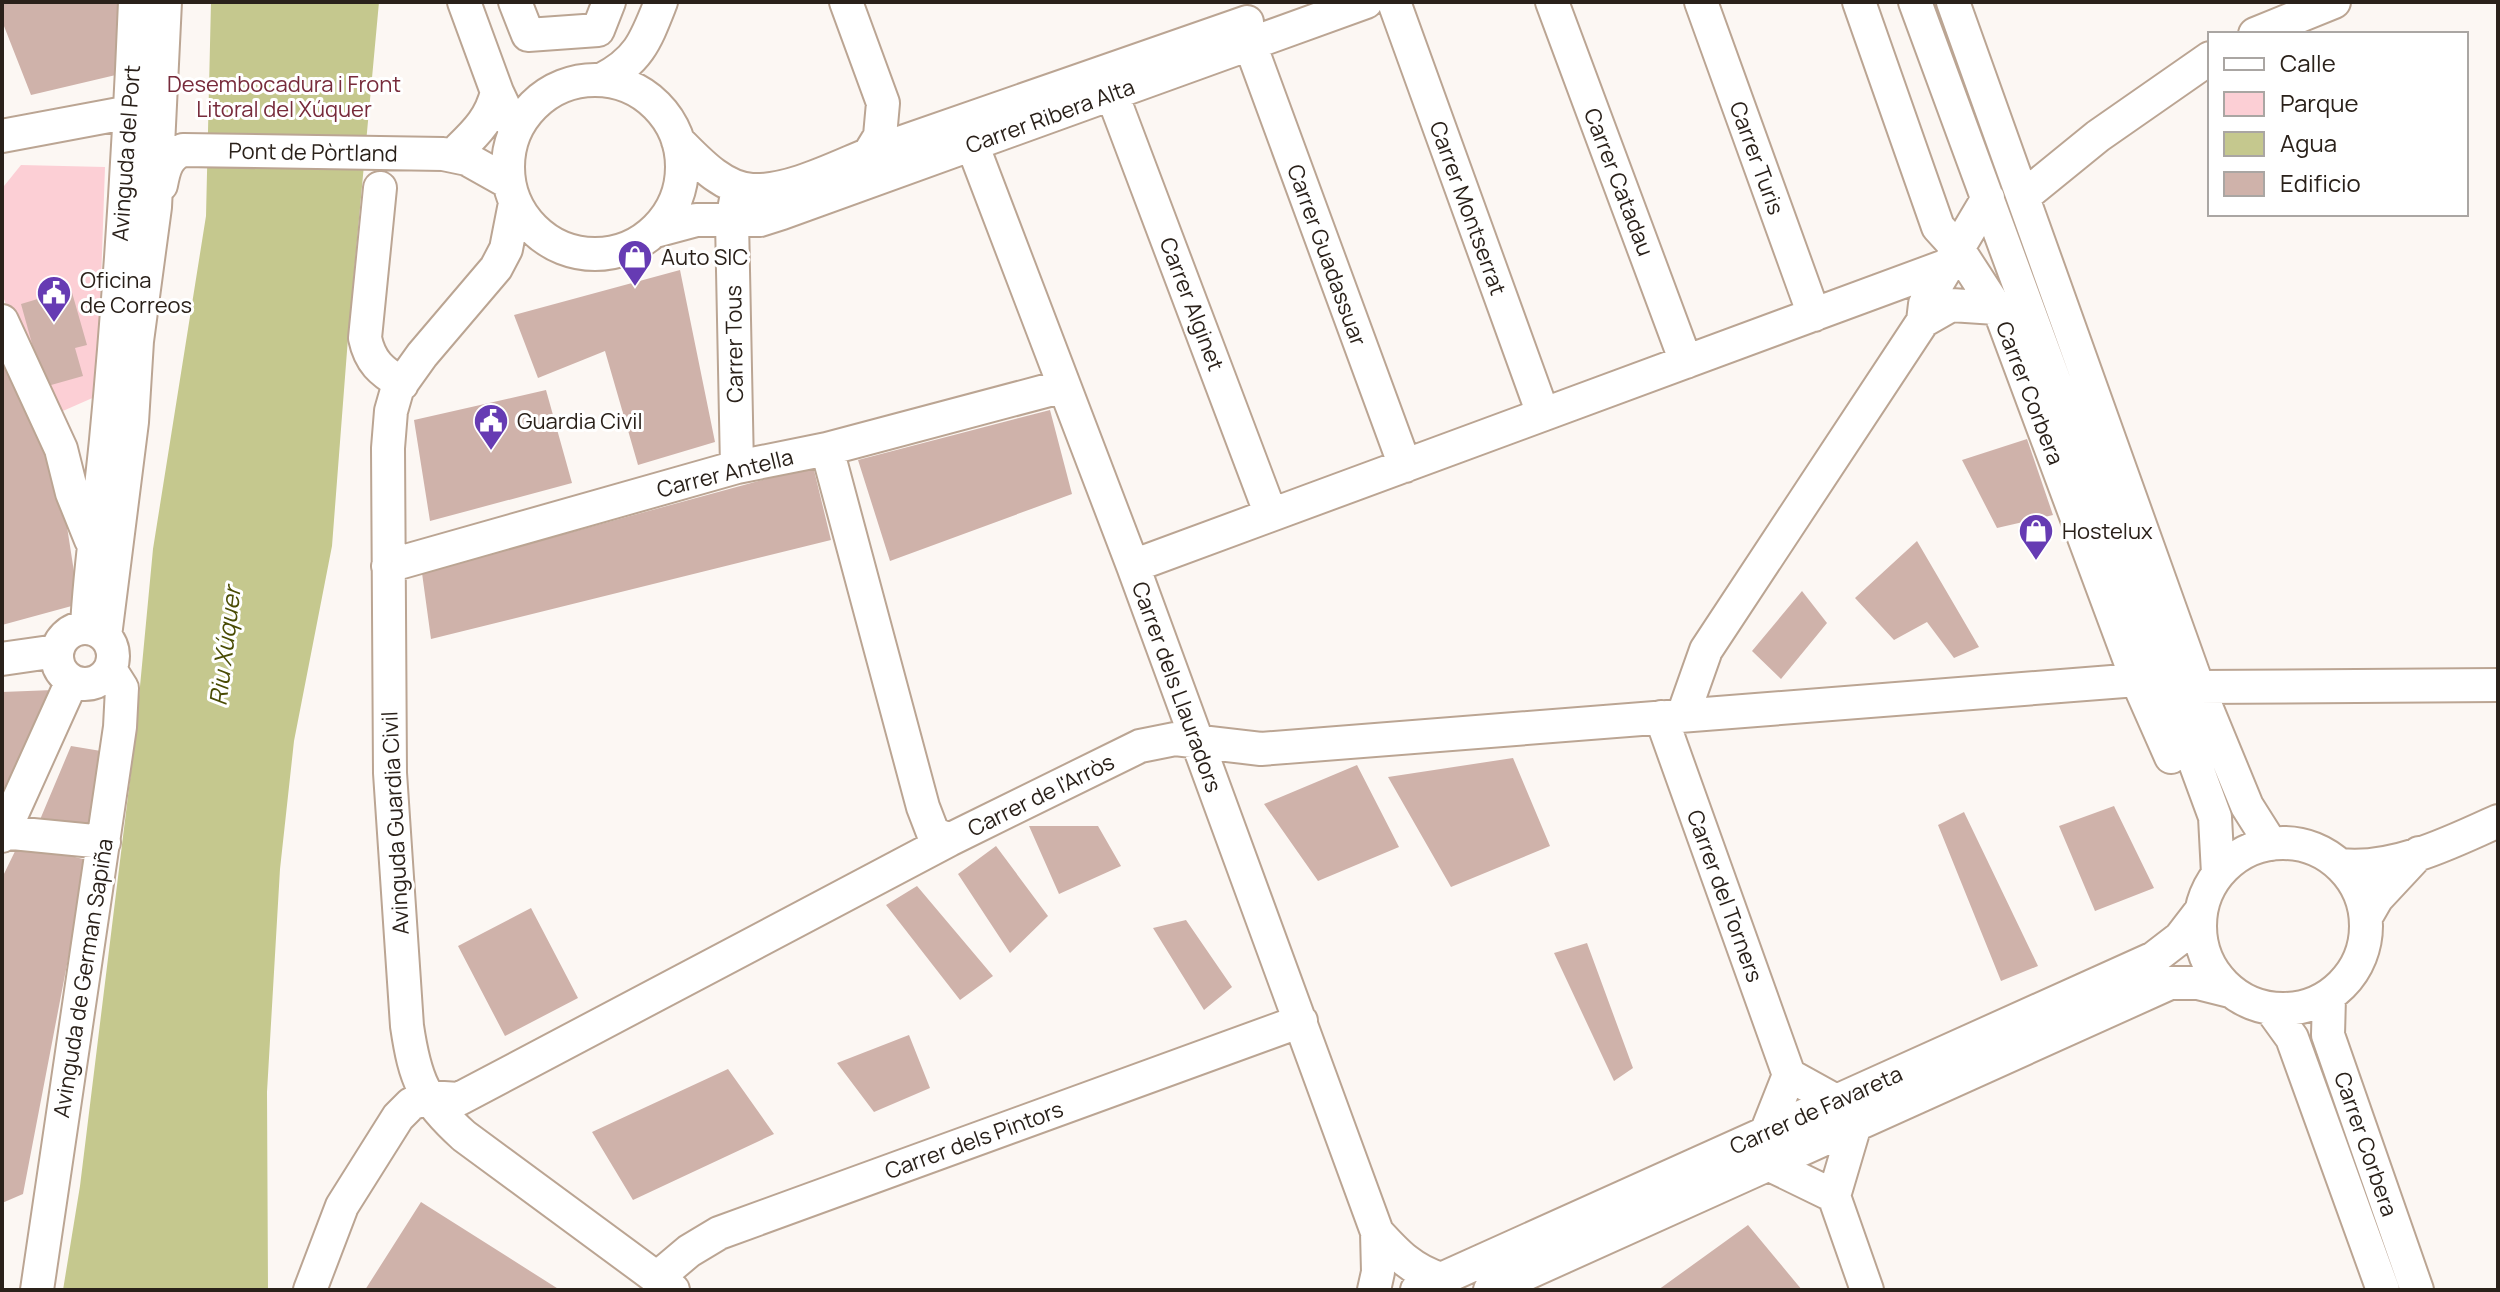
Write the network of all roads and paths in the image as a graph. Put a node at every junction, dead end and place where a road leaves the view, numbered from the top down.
1 (135, 2) edge
2 (165, 2) edge
3 (464, 2) edge
4 (515, 2) edge
5 (609, 2) edge
6 (661, 2) edge
7 (846, 2) edge
8 (1303, 2) edge
9 (1366, 2) edge
10 (1394, 2) edge
11 (1552, 2) edge
12 (1701, 2) edge
13 (1859, 2) edge
14 (1915, 2) edge
15 (1953, 2) edge
16 (2334, 2) edge
17 (2260, 32) edge
18 (645, 44) junction
19 (1250, 44) junction
20 (482, 49) junction
21 (2208, 59) edge
22 (601, 80) junction
23 (555, 89) junction
24 (497, 92) junction
25 (1112, 94) junction
26 (160, 99) junction
27 (663, 111) junction
28 (130, 112) junction
29 (4, 129) edge
30 (513, 137) junction
31 (678, 141) junction
32 (972, 144) junction
33 (183, 150) junction
34 (451, 152) junction
35 (869, 154) junction
36 (380, 188) dead end
37 (749, 190) junction
38 (512, 192) junction
39 (2023, 197) junction
40 (1988, 198) junction
41 (155, 207) junction
42 (732, 221) junction
43 (655, 231) junction
44 (566, 250) junction
45 (1953, 257) junction
46 (496, 268) junction
47 (1996, 308) junction
48 (1814, 315) junction
49 (2, 321) edge
50 (1923, 321) junction
51 (1686, 362) junction
52 (402, 384) junction
53 (1064, 386) junction
54 (1543, 414) junction
55 (106, 441) junction
56 (61, 449) junction
57 (827, 449) junction
58 (1405, 466) junction
59 (737, 467) junction
60 (1271, 515) junction
61 (93, 544) junction
62 (388, 566) junction
63 (1133, 566) junction
64 (96, 632) junction
65 (57, 651) junction
66 (2, 659) edge
67 (110, 669) junction
68 (2137, 680) junction
69 (72, 681) junction
70 (2498, 685) edge
71 (2198, 687) junction
72 (1672, 716) junction
73 (1195, 741) junction
74 (2201, 781) junction
75 (2498, 821) edge
76 (3, 833) edge
77 (949, 840) junction
78 (104, 842) junction
79 (2271, 844) junction
80 (2419, 853) junction
81 (2340, 865) junction
82 (2218, 874) junction
83 (2200, 912) junction
84 (2366, 917) junction
85 (2230, 991) junction
86 (2329, 997) junction
87 (2271, 1009) junction
88 (1301, 1021) junction
89 (1789, 1075) junction
90 (444, 1098) junction
91 (1845, 1113) junction
92 (1766, 1133) junction
93 (1768, 1164) junction
94 (1834, 1196) junction
95 (1377, 1232) junction
96 (665, 1284) edge
97 (1429, 1285) edge
98 (37, 1290) edge
99 (310, 1290) edge
100 (1374, 1290) edge
101 (1490, 1290) edge
102 (1867, 1290) edge
103 (2383, 1290) edge
104 (2417, 1290) edge

1 - 28 street, Avinguda del Port
2 - 26 street, Avinguda del Port
3 - 20 street
4 - 5 street
6 - 18 street
7 - 35 street
8 - 35 street, Carrer Ribera Alta
9 - 19 street, Carrer Ribera Alta
10 - 54 street, Carrer Montserrat
11 - 51 street, Carrer Catadau
12 - 48 street, Carrer Turis
13 - 45 street, Carrer Corbera
14 - 40 street
15 - 39 street
16 - 17 street
18 - 22 street
18 - 27 street
19 - 25 street, Carrer Ribera Alta
19 - 58 street, Carrer Guadassuar
20 - 23 street
20 - 24 street
21 - 39 street
22 - 23 street
22 - 27 street
23 - 30 street
24 - 30 street
24 - 34 street
25 - 32 street, Carrer Ribera Alta
25 - 60 street, Carrer Alginet
26 - 33 street, Avinguda del Port
26 - 41 street, Avinguda del Port
27 - 31 street
28 - 29 street
28 - 55 street, Avinguda del Port
30 - 34 street
30 - 38 street
31 - 37 street
31 - 43 street
32 - 42 street, Carrer Ribera Alta
32 - 53 street, Carrer dels Llauradors
33 - 34 street, Pont de Pòrtland
33 - 41 street, Avinguda del Port
34 - 38 street
35 - 37 street, Carrer Ribera Alta
36 - 52 street
37 - 42 street
38 - 44 street
38 - 46 street, Avinguda Guardia Civil
39 - 71 street
40 - 45 street
40 - 74 street
41 - 64 street, Avinguda del Port
42 - 43 street, Carrer Ribera Alta
42 - 59 street, Carrer Tous
43 - 44 street
44 - 46 street, Avinguda Guardia Civil
45 - 47 street, Carrer Corbera
45 - 48 street
45 - 50 street
46 - 52 street, Avinguda Guardia Civil
47 - 50 street
47 - 68 street, Carrer Corbera
48 - 51 street
49 - 56 street
50 - 72 street
51 - 54 street
52 - 62 street, Avinguda Guardia Civil
53 - 57 street, Carrer Antella
53 - 63 street, Carrer dels Llauradors
54 - 58 street
55 - 56 street
55 - 61 street, Avinguda del Port
56 - 61 street
57 - 59 street, Carrer Antella
57 - 77 street
58 - 60 street
59 - 62 street, Carrer Antella
60 - 63 street
61 - 64 street, Avinguda del Port
62 - 90 street, Avinguda Guardia Civil
63 - 73 street, Carrer dels Llauradors
64 - 65 street
64 - 67 street
65 - 66 street
65 - 69 street
67 - 69 street
67 - 78 street, Avinguda de German Sapiña
68 - 72 street, Carrer de l'Arròs
68 - 74 street, Carrer Corbera
69 - 76 street
70 - 71 street
71 - 79 street
72 - 73 street, Carrer de l'Arròs
72 - 89 street, Carrer del Torners
73 - 77 street, Carrer de l'Arròs
73 - 88 street, Carrer dels Llauradors
74 - 82 street
75 - 80 street
76 - 78 street
77 - 90 street, Carrer de l'Arròs
78 - 98 street, Avinguda de German Sapiña
79 - 81 street
79 - 82 street
80 - 81 street
80 - 84 street
81 - 84 street
82 - 83 street
83 - 85 street
83 - 91 street, Carrer de Favareta
84 - 86 street
85 - 87 street
85 - 91 street, Carrer de Favareta
86 - 87 street
86 - 104 street, Carrer Corbera
87 - 103 street, Carrer Corbera
88 - 95 street, Carrer dels Llauradors
88 - 96 street, Carrer dels Pintors
89 - 91 street
89 - 92 street
90 - 96 street, Avinguda Guardia Civil
90 - 99 street, Carrer de l'Arròs
91 - 92 street, Carrer de Favareta
91 - 93 street, Carrer de Favareta
91 - 94 street
92 - 97 street, Carrer de Favareta
93 - 94 street
93 - 101 street, Carrer de Favareta
94 - 102 street
95 - 97 street, Carrer dels Llauradors
95 - 100 street, Carrer dels Llauradors

